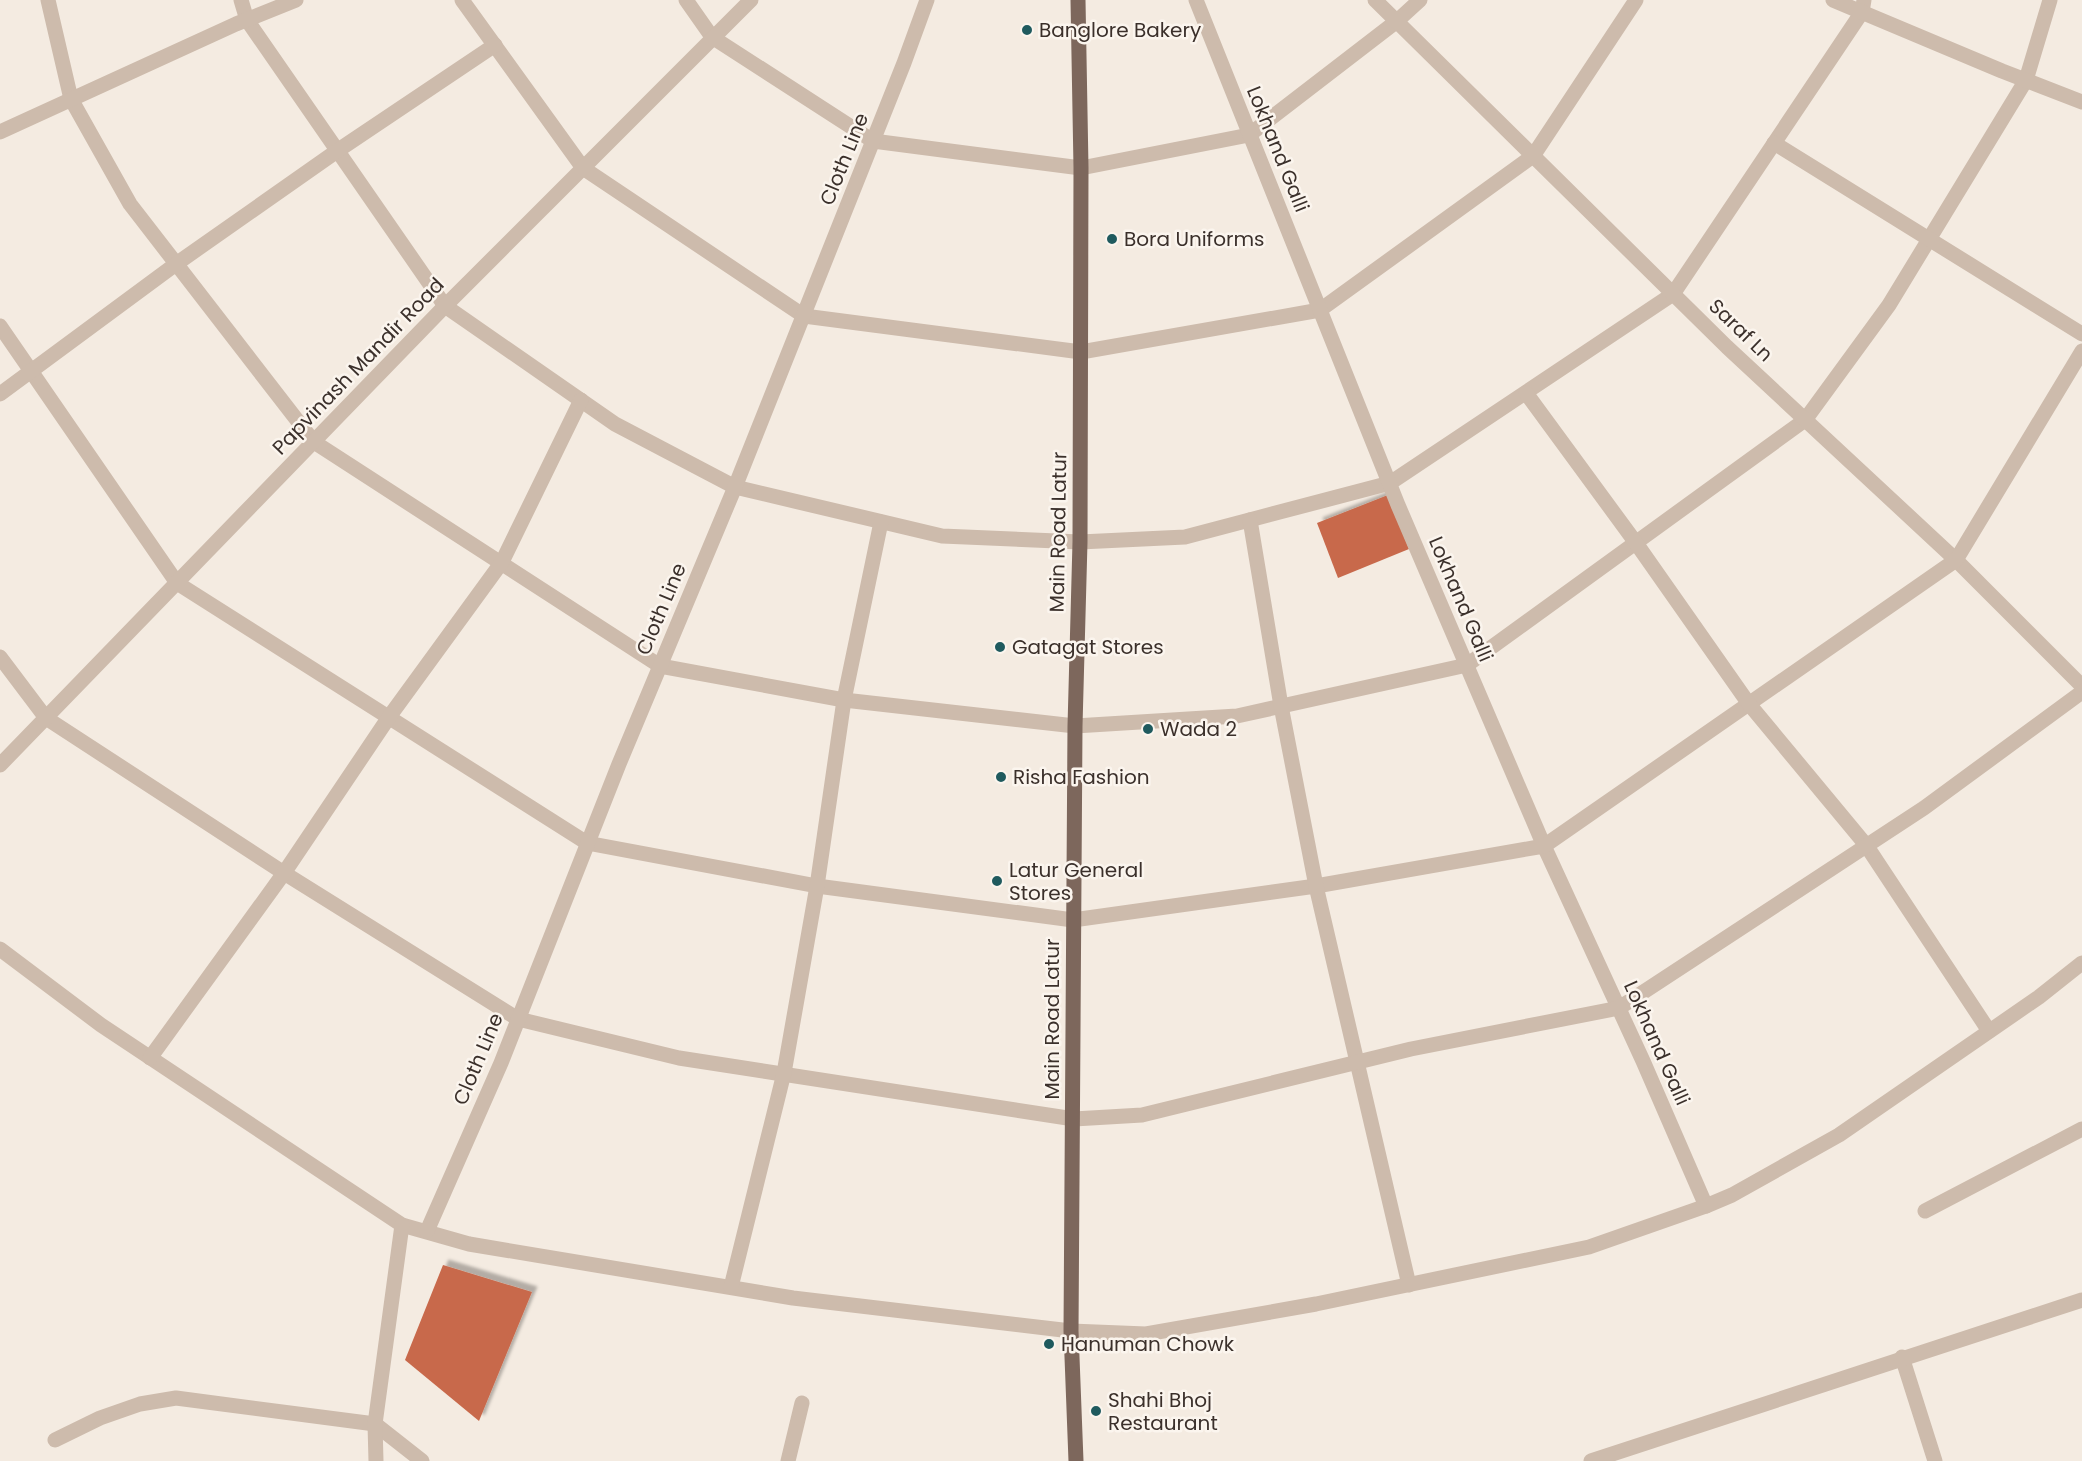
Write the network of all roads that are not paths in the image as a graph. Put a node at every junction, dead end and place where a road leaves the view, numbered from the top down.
1 (48, 0) edge
2 (242, 0) edge
3 (296, 0) edge
4 (462, 0) edge
5 (686, 0) edge
6 (751, 0) edge
7 (927, 0) edge
8 (1078, 0) edge
9 (1196, 0) edge
10 (1375, 0) edge
11 (1420, 0) edge
12 (1636, 0) edge
13 (1833, 0) edge
14 (2050, 0) edge
15 (1863, 6) edge
16 (247, 20) junction
17 (1397, 21) junction
18 (712, 37) junction
19 (495, 45) junction
20 (2026, 80) junction
21 (71, 99) junction
22 (2082, 102) edge
23 (0, 132) edge
24 (1249, 135) junction
25 (873, 141) junction
26 (1774, 143) junction
27 (337, 151) junction
28 (1533, 156) junction
29 (583, 168) junction
30 (1081, 168) junction
31 (1930, 238) junction
32 (176, 264) junction
33 (1673, 294) junction
34 (445, 306) junction
35 (1320, 310) junction
36 (804, 316) junction
37 (0, 326) edge
38 (2082, 334) edge
39 (2082, 351) edge
40 (1081, 352) junction
41 (31, 372) junction
42 (1526, 393) junction
43 (0, 394) edge
44 (581, 400) junction
45 (1805, 420) junction
46 (314, 442) junction
47 (1390, 483) junction
48 (735, 487) junction
49 (1250, 520) junction
50 (881, 522) junction
51 (1080, 542) junction
52 (1636, 543) junction
53 (1956, 560) junction
54 (502, 562) junction
55 (177, 583) junction
56 (0, 657) edge
57 (1467, 665) junction
58 (660, 666) junction
59 (2082, 686) edge
60 (2082, 692) edge
61 (844, 700) junction
62 (1749, 704) junction
63 (1281, 706) junction
64 (389, 717) junction
65 (46, 718) junction
66 (1075, 726) junction
67 (0, 765) edge
68 (588, 843) junction
69 (1866, 845) junction
70 (1544, 846) junction
71 (285, 873) junction
72 (817, 886) junction
73 (1316, 886) junction
74 (1073, 920) junction
75 (0, 949) edge
76 (2082, 963) edge
77 (1619, 1008) junction
78 (518, 1019) junction
79 (1989, 1031) junction
80 (150, 1058) junction
81 (1358, 1062) junction
82 (784, 1073) junction
83 (1074, 1119) junction
84 (2082, 1129) edge
85 (1706, 1206) junction
86 (1925, 1211) dead end
87 (402, 1224) junction
88 (427, 1231) junction
89 (1409, 1284) junction
90 (731, 1287) junction
91 (2082, 1300) edge
92 (1071, 1331) junction
93 (1902, 1358) junction
94 (802, 1402) dead end
95 (375, 1424) junction
96 (55, 1440) dead end
97 (376, 1461) edge
98 (422, 1461) edge
99 (788, 1461) edge
100 (1076, 1461) edge
101 (1591, 1461) edge
102 (1935, 1461) edge

1 - 21 street
2 - 16 street
3 - 16 street
4 - 19 street
5 - 18 street
6 - 18 street, Papvinash Mandir Road
7 - 25 street, Cloth Line
8 - 30 main road, Main Road Latur
9 - 24 street, Lokhand Galli
10 - 17 street, Saraf Ln
11 - 17 street
12 - 28 street
13 - 15 street
14 - 20 street
15 - 20 street
15 - 26 street
16 - 21 street
16 - 27 street
17 - 24 street
17 - 28 street, Saraf Ln
18 - 25 street
18 - 29 street, Papvinash Mandir Road
19 - 27 street
19 - 29 street
20 - 22 street
20 - 31 street
21 - 23 street
21 - 32 street
24 - 30 street
24 - 35 street, Lokhand Galli
25 - 30 street
25 - 36 street, Cloth Line
26 - 31 street
26 - 33 street
27 - 32 street
27 - 34 street
28 - 33 street, Saraf Ln
28 - 35 street
29 - 34 street, Papvinash Mandir Road
29 - 36 street
30 - 40 main road, Main Road Latur
31 - 38 street
31 - 45 street
32 - 41 street
32 - 46 street
33 - 42 street
33 - 45 street, Saraf Ln
34 - 44 street
34 - 46 street, Papvinash Mandir Road
35 - 40 street
35 - 47 street, Lokhand Galli
36 - 40 street
36 - 48 street, Cloth Line
37 - 41 street
39 - 53 street
40 - 51 main road, Main Road Latur
41 - 43 street
41 - 55 street
42 - 47 street
42 - 52 street
44 - 48 street
44 - 54 street
45 - 52 street
45 - 53 street, Saraf Ln
46 - 54 street
46 - 55 street, Papvinash Mandir Road
47 - 49 street
47 - 57 street, Lokhand Galli
48 - 50 street
48 - 58 street, Cloth Line
49 - 51 street
49 - 63 street
50 - 51 street
50 - 61 street
51 - 66 main road, Main Road Latur
52 - 57 street
52 - 62 street
53 - 59 street, Saraf Ln
53 - 62 street
54 - 58 street
54 - 64 street
55 - 64 street
55 - 65 street, Papvinash Mandir Road
56 - 65 street
57 - 63 street
57 - 70 street, Lokhand Galli
58 - 61 street
58 - 68 street, Cloth Line
60 - 69 street
61 - 66 street
61 - 72 street
62 - 69 street
62 - 70 street
63 - 66 street
63 - 73 street
64 - 68 street
64 - 71 street
65 - 67 street, Papvinash Mandir Road
65 - 71 street
66 - 74 main road, Main Road Latur
68 - 72 street
68 - 78 street, Cloth Line
69 - 77 street
69 - 79 street
70 - 73 street
70 - 77 street, Lokhand Galli
71 - 78 street
71 - 80 street
72 - 74 street
72 - 82 street
73 - 74 street
73 - 81 street
74 - 83 main road, Main Road Latur
75 - 80 street
76 - 79 street
77 - 81 street
77 - 85 street, Lokhand Galli
78 - 82 street
78 - 88 street, Cloth Line
79 - 85 street
80 - 87 street
81 - 83 street
81 - 89 street
82 - 83 street
82 - 90 street
83 - 92 main road, Main Road Latur
84 - 86 street
85 - 89 street
87 - 88 street
87 - 95 street
88 - 90 street
89 - 92 street
90 - 92 street
91 - 93 street
92 - 100 main road, Main Road Latur
93 - 101 street
93 - 102 street
94 - 99 street
95 - 96 street
95 - 97 street
95 - 98 street

